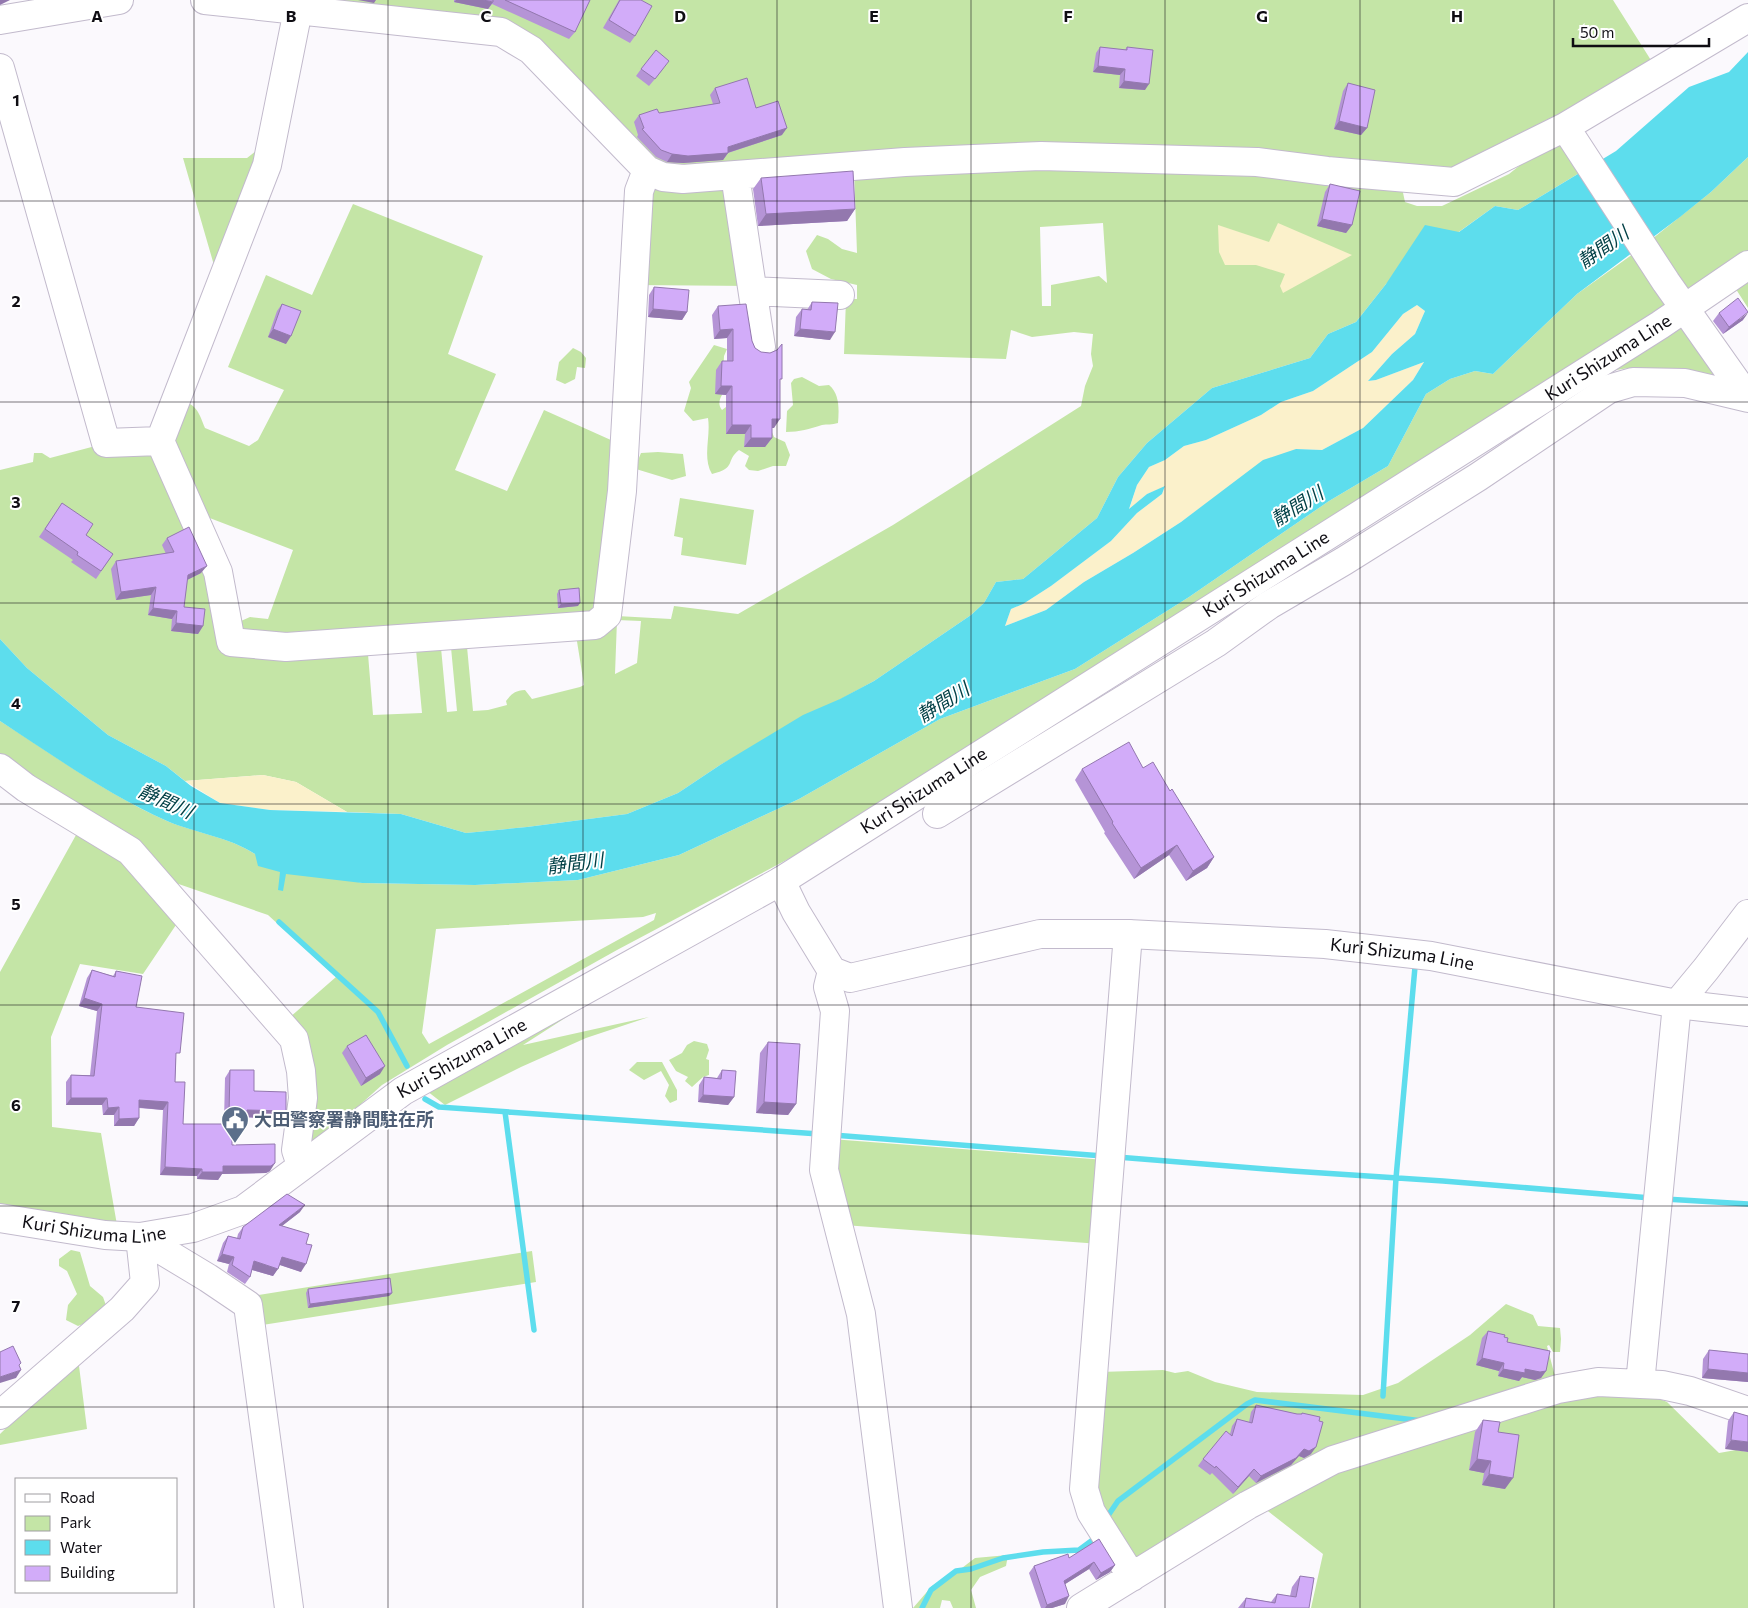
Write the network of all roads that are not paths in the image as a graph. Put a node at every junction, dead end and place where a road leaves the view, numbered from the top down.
1 (119, 0) edge
2 (205, 0) edge
3 (298, 10) junction
4 (1748, 18) edge
5 (0, 20) edge
6 (0, 68) edge
7 (1565, 127) junction
8 (647, 170) junction
9 (735, 175) junction
10 (1748, 265) edge
11 (753, 291) junction
12 (840, 295) dead end
13 (1684, 308) junction
14 (761, 347) dead end
15 (1748, 398) edge
16 (160, 441) junction
17 (0, 768) edge
18 (937, 814) dead end
19 (782, 881) junction
20 (1748, 914) edge
21 (1128, 934) junction
22 (832, 971) junction
23 (1677, 1004) junction
24 (1748, 1012) edge
25 (301, 1165) junction
26 (0, 1218) edge
27 (140, 1237) junction
28 (1640, 1384) junction
29 (1748, 1411) edge
30 (0, 1415) edge
31 (1132, 1577) junction
32 (289, 1608) edge
33 (898, 1608) edge
34 (1081, 1608) edge

1 - 5 street
2 - 3 street
3 - 8 street
3 - 16 street
4 - 7 street
6 - 16 street
7 - 9 street
7 - 13 street
8 - 9 street
8 - 16 street
9 - 11 street
10 - 13 street, Kuri Shizuma Line
11 - 12 street
11 - 14 street
13 - 15 street
13 - 19 street, Kuri Shizuma Line
15 - 18 street
17 - 25 street
19 - 22 street
19 - 25 street, Kuri Shizuma Line
20 - 23 street
21 - 22 street, Kuri Shizuma Line
21 - 23 street, Kuri Shizuma Line
21 - 31 street
22 - 33 street
23 - 24 street, Kuri Shizuma Line
23 - 28 street
25 - 27 street, Kuri Shizuma Line
26 - 27 street, Kuri Shizuma Line
27 - 30 street
27 - 32 street
28 - 29 street
28 - 31 street
31 - 34 street

